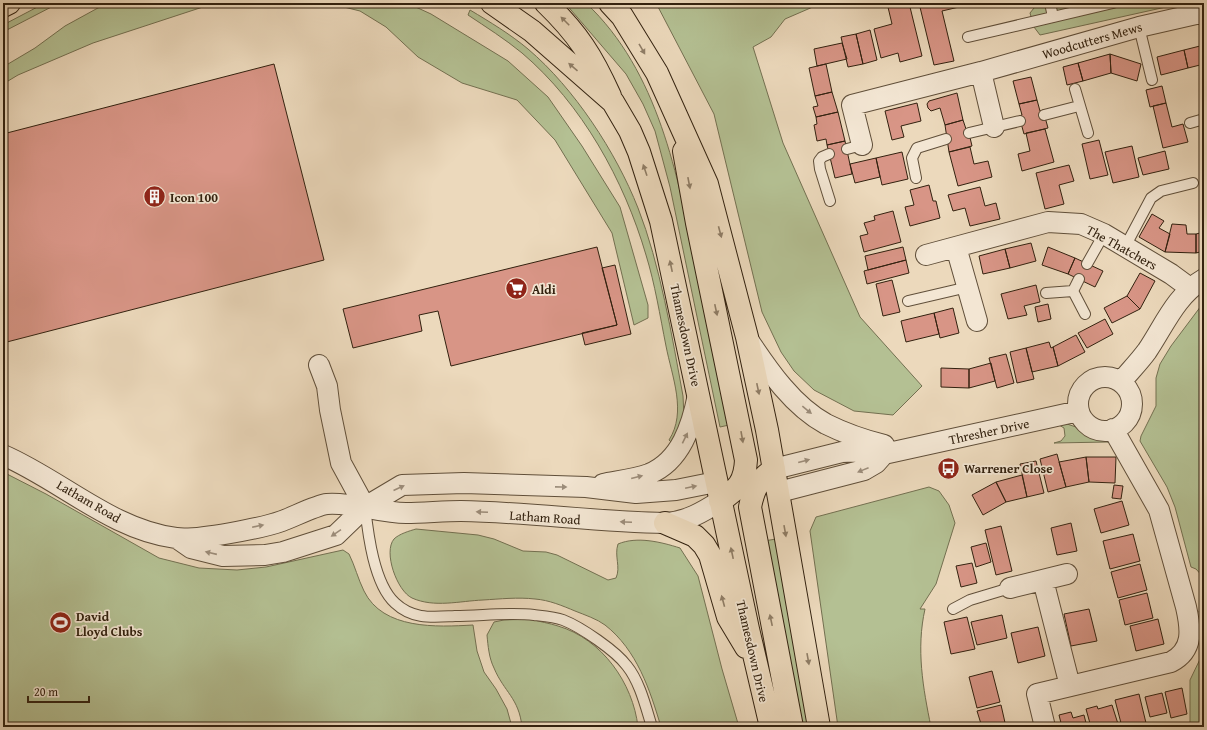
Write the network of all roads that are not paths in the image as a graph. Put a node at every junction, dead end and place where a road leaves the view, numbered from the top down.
1 (9, 3) edge
2 (492, 3) edge
3 (546, 3) edge
4 (1050, 3) edge
5 (1114, 3) edge
6 (3, 6) edge
7 (616, 7) edge
8 (1204, 14) edge
9 (1053, 17) junction
10 (1139, 27) junction
11 (968, 37) dead end
12 (981, 72) junction
13 (1152, 80) dead end
14 (1074, 89) dead end
15 (613, 102) junction
16 (1079, 106) junction
17 (1044, 115) dead end
18 (1204, 119) edge
19 (1020, 121) dead end
20 (1190, 123) dead end
21 (994, 127) junction
22 (682, 130) junction
23 (1088, 132) dead end
24 (969, 133) dead end
25 (946, 139) dead end
26 (854, 148) dead end
27 (829, 154) dead end
28 (916, 178) dead end
29 (1193, 183) dead end
30 (830, 201) dead end
31 (1104, 234) junction
32 (956, 247) junction
33 (1125, 247) junction
34 (926, 255) dead end
35 (1087, 264) dead end
36 (1079, 279) dead end
37 (1197, 284) edge
38 (968, 287) junction
39 (1073, 291) junction
40 (1046, 293) dead end
41 (908, 301) dead end
42 (1085, 314) dead end
43 (977, 321) dead end
44 (747, 337) junction
45 (319, 365) dead end
46 (1121, 382) junction
47 (698, 392) junction
48 (1079, 411) junction
49 (1113, 429) junction
50 (892, 452) junction
51 (3, 455) edge
52 (774, 469) junction
53 (745, 475) junction
54 (586, 487) junction
55 (718, 492) junction
56 (779, 492) junction
57 (752, 497) junction
58 (365, 507) junction
59 (665, 522) junction
60 (178, 539) junction
61 (1067, 574) dead end
62 (1043, 580) junction
63 (1010, 588) joint
64 (953, 609) dead end
65 (754, 660) junction
66 (1070, 686) junction
67 (652, 727) edge
68 (771, 727) edge
69 (792, 727) edge
70 (819, 727) edge
71 (1044, 727) edge

1 - 6 main road
15 -> 2 main road, Thamesdown Drive
15 -> 3 main road
4 - 9 lane
5 - 9 lane
7 -> 22 main road
8 - 10 street, Woodcutters Mews
9 - 11 lane
10 - 12 street, Woodcutters Mews
10 - 13 lane
12 - 21 street
12 - 26 street, Woodcutters Mews
14 - 16 lane
47 -> 15 main road, Thamesdown Drive
16 - 17 lane
16 - 23 lane
18 - 20 lane
19 - 21 lane
21 - 24 lane
22 -> 44 main road
22 -> 53 main road
25 - 28 lane
27 - 30 lane
29 - 33 lane
31 - 32 street, The Thatchers
31 - 33 street, The Thatchers
31 - 35 lane
32 - 34 street, The Thatchers
32 - 38 street
33 - 37 street, The Thatchers
36 - 39 lane
37 - 46 street
38 - 41 lane
38 - 43 street
39 - 40 lane
39 - 42 lane
44 -> 50 street
44 -> 52 main road
45 - 58 street
46 - 48 street
46 - 49 street
54 -> 47 street, Latham Road
47 - 55 main road, Thamesdown Drive
48 - 49 street
48 - 50 street, Thresher Drive
49 - 66 street
52 -> 50 street, Thresher Drive
50 -> 56 street, Thresher Drive
51 - 60 street, Latham Road
52 - 53 main road
52 - 56 main road
52 - 57 main road
53 - 55 main road
54 -> 55 street, Latham Road
58 -> 54 street, Latham Road
55 - 57 main road
55 - 59 street, Latham Road
65 -> 55 main road, Thamesdown Drive
56 - 57 main road
56 -> 70 main road
69 -> 57 main road
59 -> 58 street, Latham Road
60 -> 58 street, Latham Road
58 -> 60 street, Latham Road
58 - 67 lane
65 -> 59 main road
61 - 62 street
62 - 63 street
62 - 66 street
63 - 64 lane
65 - 68 main road, Thamesdown Drive
66 - 71 street

